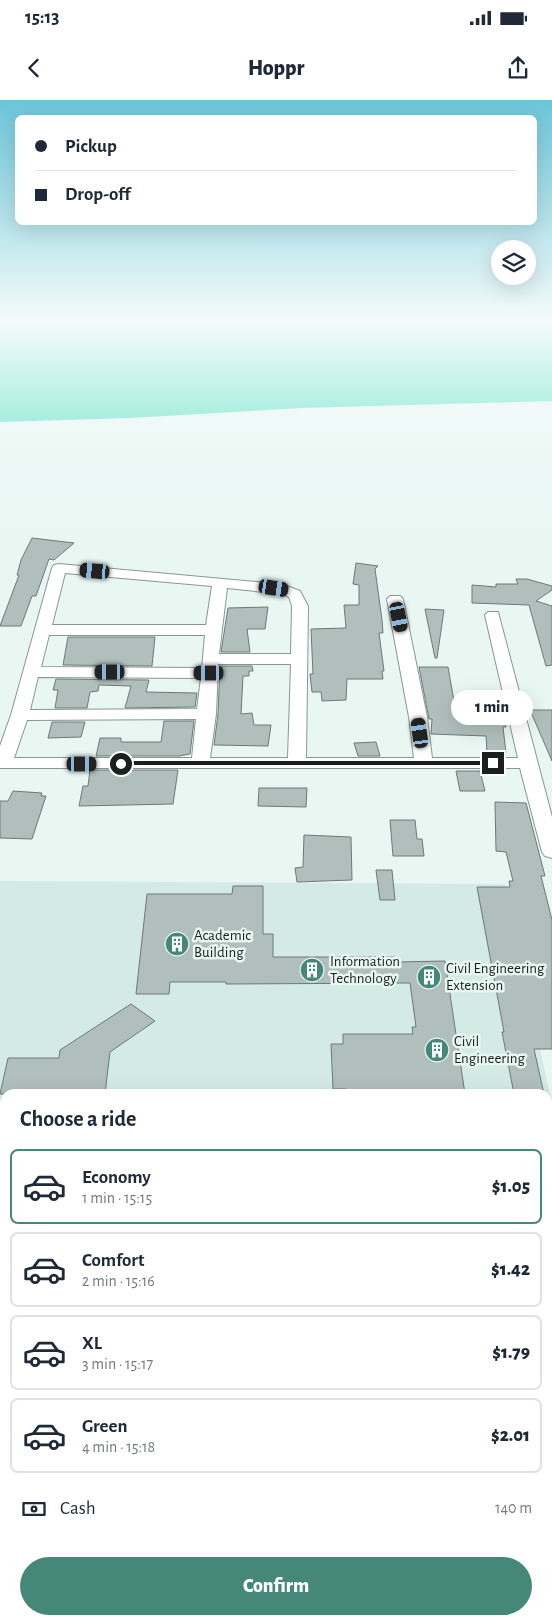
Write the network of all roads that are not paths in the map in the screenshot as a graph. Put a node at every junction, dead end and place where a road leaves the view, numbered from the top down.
1 (220, 582) junction
2 (395, 599) dead end
3 (493, 615) dead end
4 (42, 630) junction
5 (212, 630) junction
6 (300, 659) junction
7 (210, 666) junction
8 (31, 672) junction
9 (206, 714) junction
10 (20, 715) junction
11 (2, 763) edge
12 (528, 763) junction
13 (200, 764) junction
14 (297, 764) junction
15 (424, 764) junction
16 (543, 786) edge
17 (552, 852) edge

1 - 4 street
1 - 5 street
1 - 6 street
2 - 15 street
3 - 12 street
4 - 5 street
4 - 8 street
5 - 7 street
6 - 7 street
6 - 14 street
7 - 8 street
7 - 9 street
8 - 10 street
9 - 10 street
9 - 13 street
10 - 11 street
11 - 13 street
12 - 15 street
12 - 16 street
13 - 14 street
14 - 15 street
16 - 17 street

